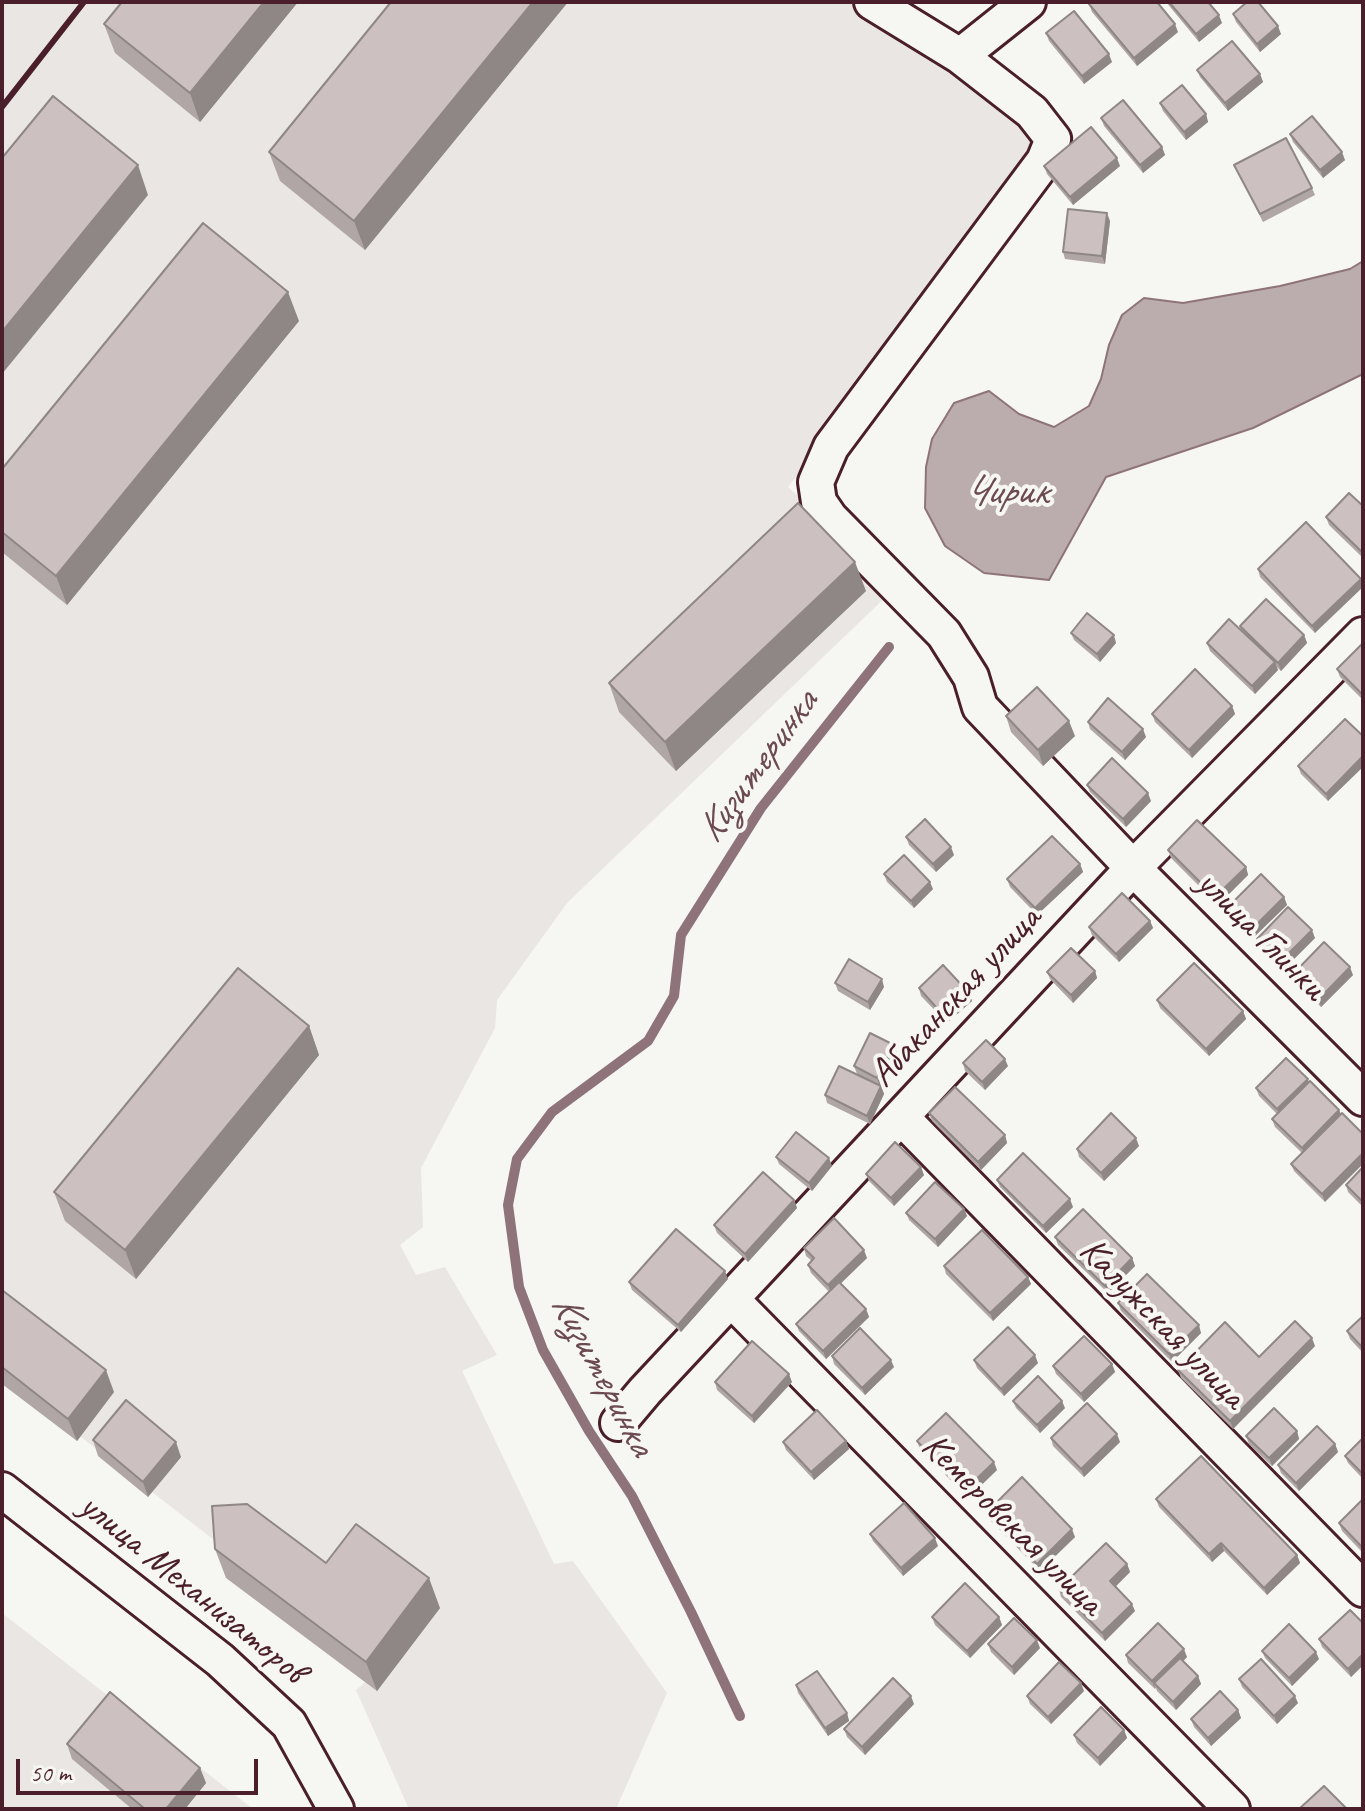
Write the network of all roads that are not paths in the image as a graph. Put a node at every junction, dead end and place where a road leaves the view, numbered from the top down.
1 (872, 2) edge
2 (1028, 2) edge
3 (960, 56) junction
4 (1363, 635) edge
5 (1133, 868) junction
6 (1363, 1098) edge
7 (901, 1117) junction
8 (732, 1300) junction
9 (618, 1423) dead end
10 (2, 1490) edge
11 (1363, 1589) edge
12 (336, 1809) edge
13 (1232, 1809) edge

1 - 3 street
2 - 3 street
3 - 5 street, улица Глинки
4 - 5 street, Абаканская улица
5 - 6 street, улица Глинки
5 - 7 street, Абаканская улица
7 - 8 street, Абаканская улица
7 - 11 street, Калужская улица
8 - 9 street, Абаканская улица
8 - 13 street, Кемеровская улица
10 - 12 street, улица Механизаторов

